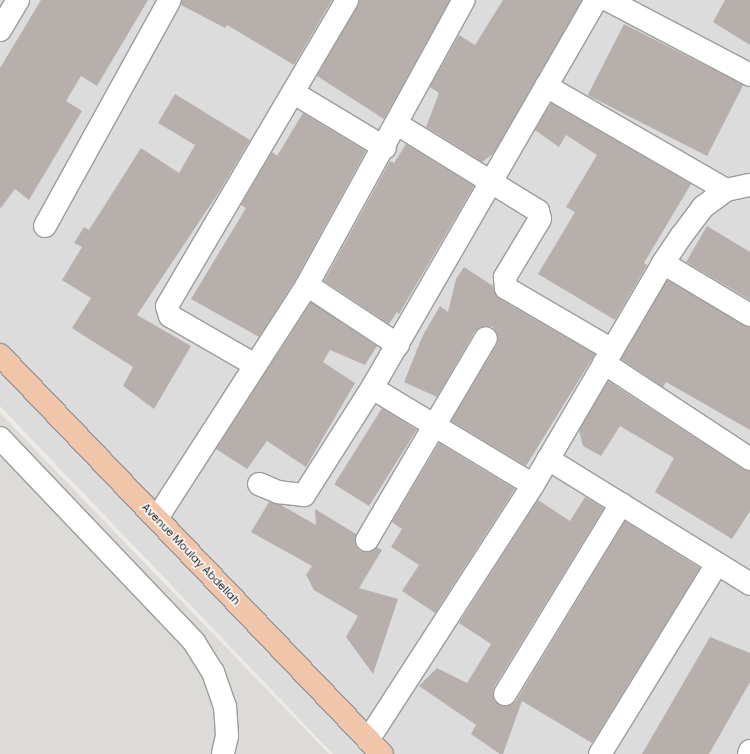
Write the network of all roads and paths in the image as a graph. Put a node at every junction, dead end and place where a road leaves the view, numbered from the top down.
1 (18, 0) edge
2 (170, 0) edge
3 (347, 0) edge
4 (464, 0) edge
5 (596, 0) edge
6 (608, 0) edge
7 (0, 30) edge
8 (750, 75) edge
9 (546, 86) junction
10 (294, 93) junction
11 (397, 124) junction
12 (384, 148) junction
13 (490, 180) junction
14 (750, 185) edge
15 (726, 190) junction
16 (45, 226) dead end
17 (663, 263) junction
18 (307, 285) junction
19 (750, 315) edge
20 (486, 338) dead end
21 (398, 345) junction
22 (0, 355) edge
23 (608, 357) junction
24 (255, 365) junction
25 (372, 388) junction
26 (434, 425) junction
27 (0, 438) edge
28 (548, 458) junction
29 (750, 459) edge
30 (258, 484) dead end
31 (533, 485) junction
32 (621, 504) junction
33 (157, 518) junction
34 (367, 540) dead end
35 (717, 564) junction
36 (750, 584) edge
37 (505, 694) dead end
38 (375, 747) edge
39 (750, 751) edge
40 (223, 754) edge
41 (600, 754) edge
42 (749, 754) edge

1 - 7 street
2 - 16 street
3 - 10 street
4 - 11 street
5 - 9 street
6 - 8 street
9 - 13 street
9 - 15 street
10 - 12 street
10 - 24 street
11 - 12 street
11 - 13 street
12 - 18 street
13 - 21 street
13 - 23 street
14 - 15 street
15 - 17 street
17 - 19 street
17 - 23 street
18 - 21 street
18 - 24 street
20 - 26 street
21 - 25 street
22 - 33 main road, Avenue Moulay Abdellah
23 - 28 street
23 - 29 street
24 - 33 street
25 - 26 street
25 - 30 street
26 - 31 street
26 - 34 street
27 - 40 street
28 - 31 street
28 - 32 street
31 - 38 street
32 - 35 street
32 - 37 street
33 - 38 main road, Avenue Moulay Abdellah
35 - 36 street
35 - 41 street
39 - 42 street

